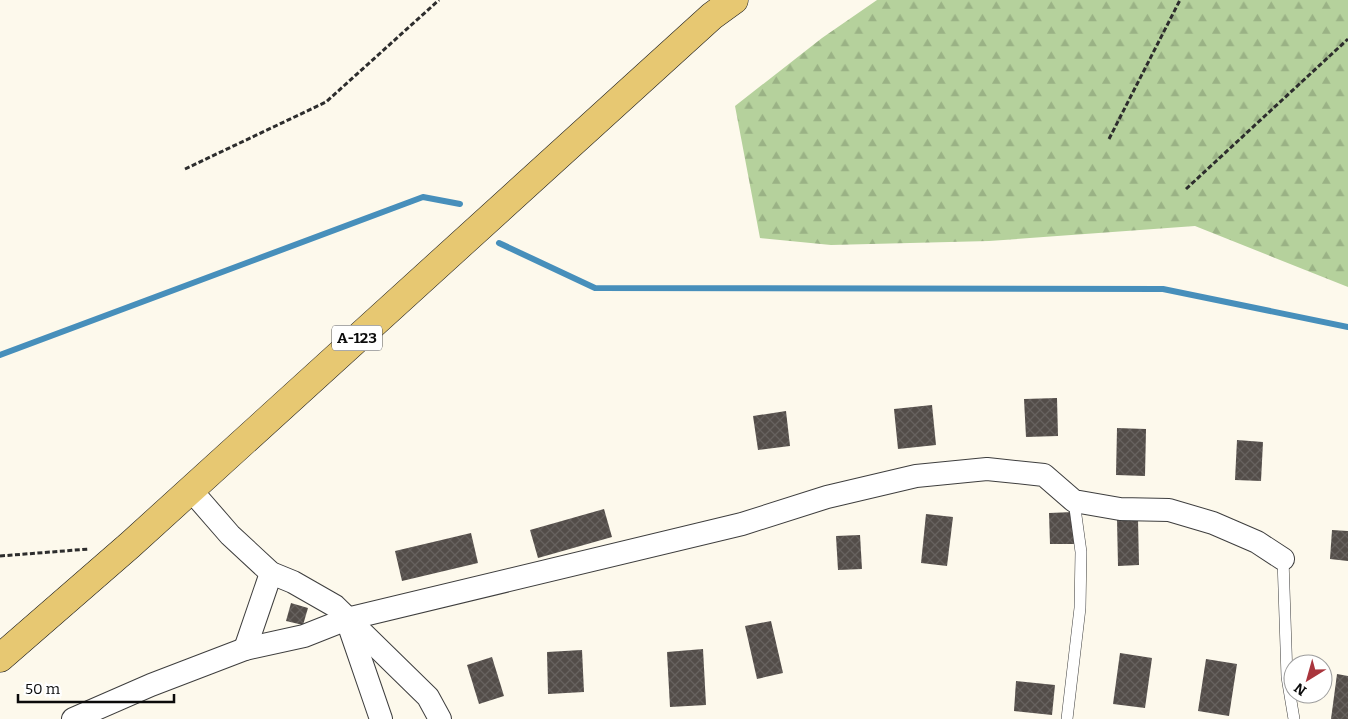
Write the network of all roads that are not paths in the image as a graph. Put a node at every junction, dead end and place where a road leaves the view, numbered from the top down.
1 (734, 0) edge
2 (190, 489) junction
3 (1074, 500) junction
4 (1283, 559) joint
5 (272, 573) junction
6 (347, 619) junction
7 (245, 649) junction
8 (0, 658) edge
9 (73, 719) edge
10 (381, 719) edge
11 (440, 719) edge
12 (1067, 719) edge
13 (1294, 719) edge

1 - 2 main road, А-123
2 - 5 street
2 - 8 main road, А-123
3 - 4 street
3 - 6 street
3 - 12 lane
4 - 13 lane
5 - 6 street
5 - 7 street
6 - 7 street
6 - 10 street
6 - 11 street
7 - 9 street

